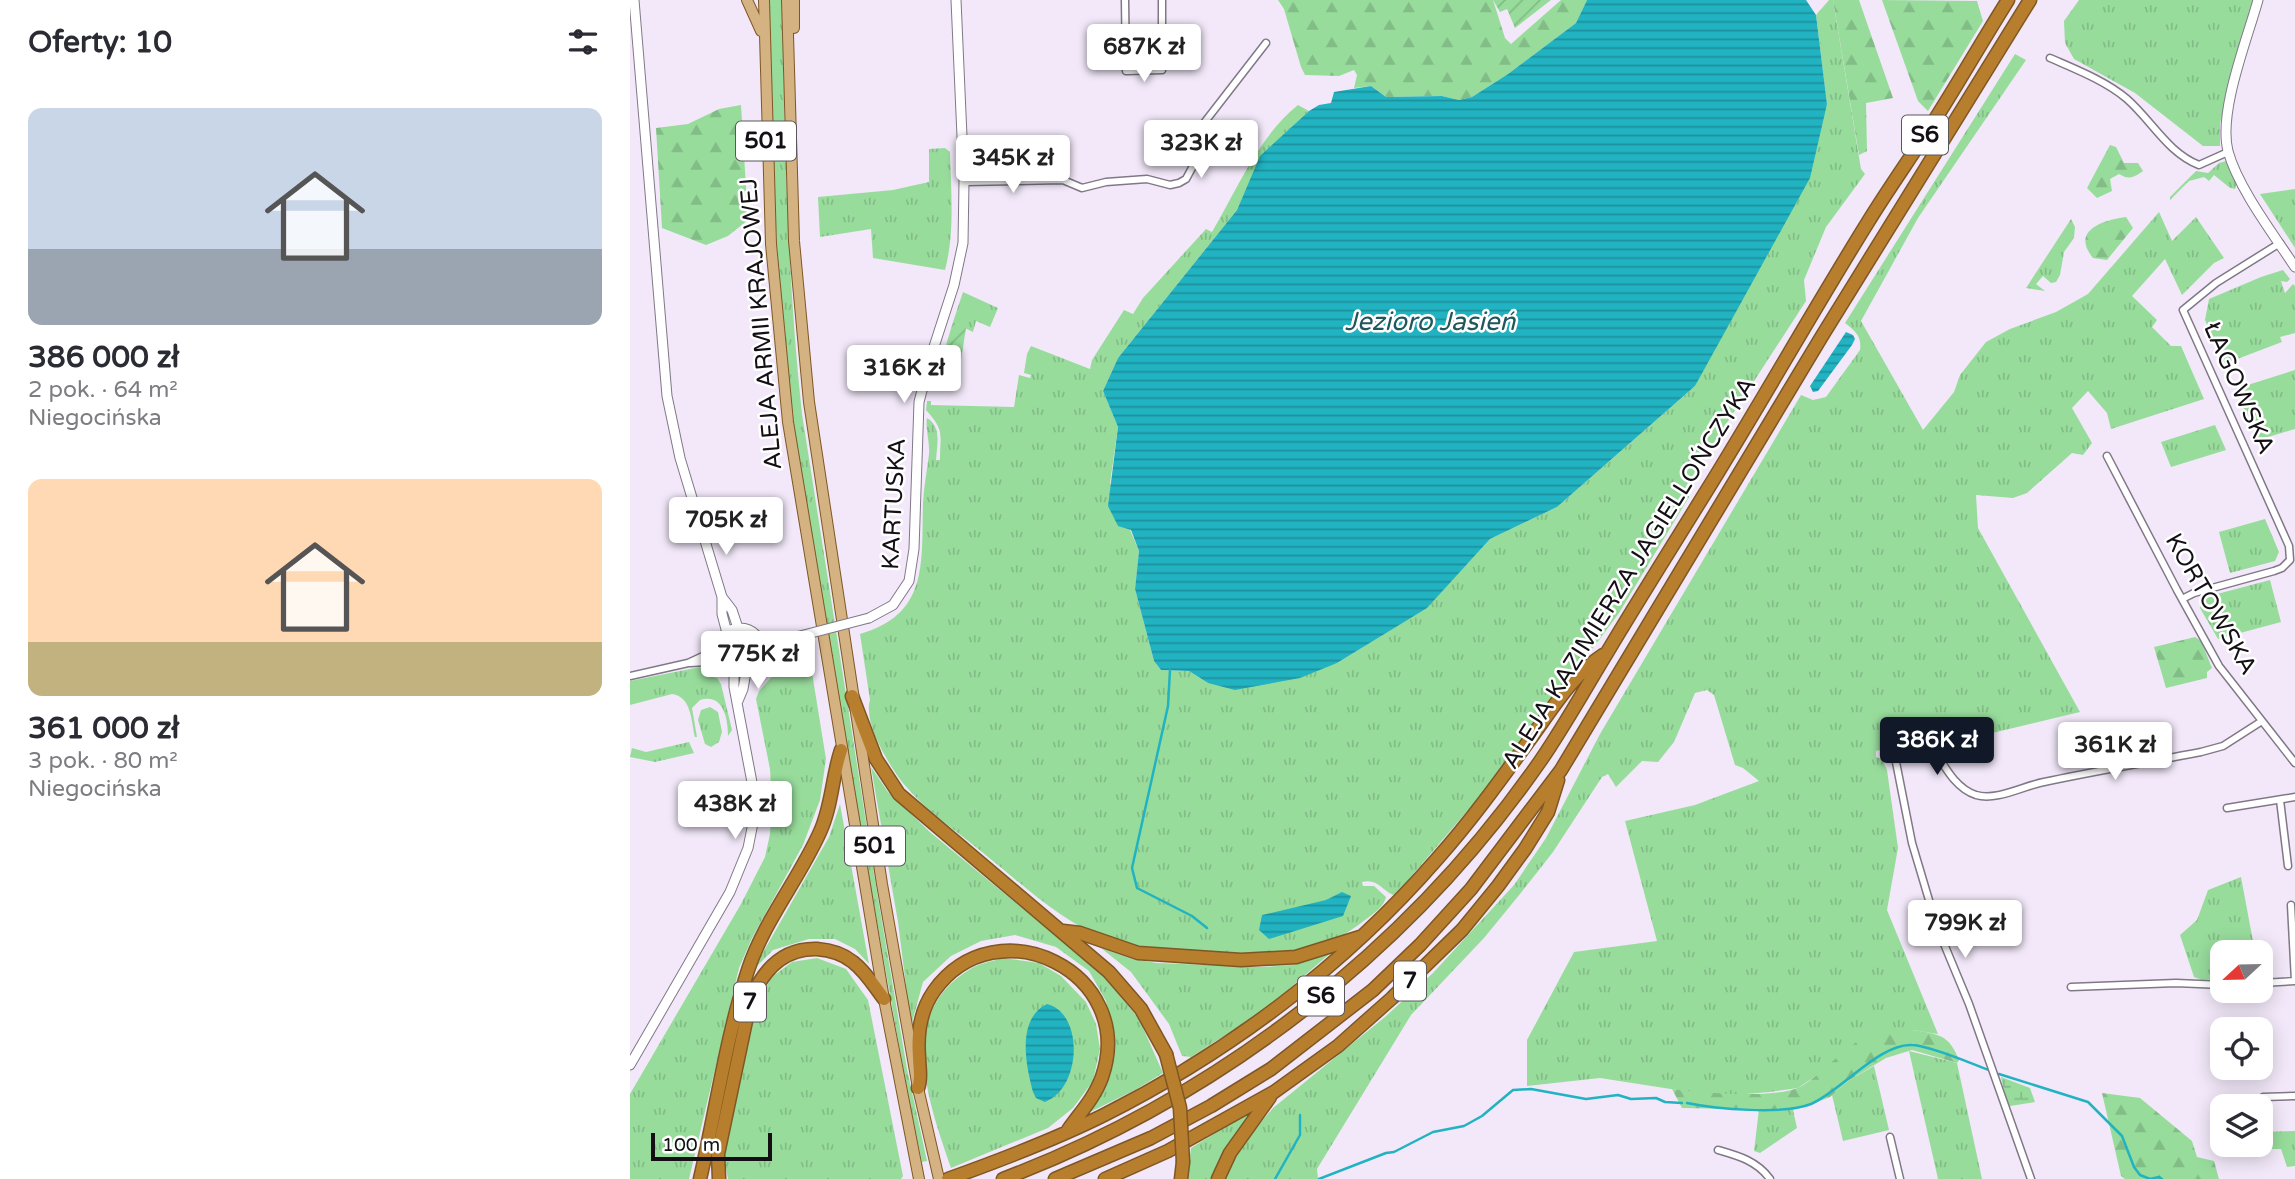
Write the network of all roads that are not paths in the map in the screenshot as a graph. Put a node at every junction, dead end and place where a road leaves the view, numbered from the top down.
1 (634, 0) edge
2 (747, 0) edge
3 (764, 0) edge
4 (787, 0) edge
5 (794, 0) edge
6 (956, 0) edge
7 (1125, 0) edge
8 (1162, 0) edge
9 (2008, 0) edge
10 (2031, 0) edge
11 (2258, 0) edge
12 (764, 38) junction
13 (1266, 43) dead end
14 (788, 44) junction
15 (2050, 58) dead end
16 (2228, 152) junction
17 (964, 182) junction
18 (2280, 243) junction
19 (2295, 267) edge
20 (2107, 456) dead end
21 (722, 597) junction
22 (2182, 599) junction
23 (738, 628) junction
24 (727, 632) junction
25 (791, 638) junction
26 (759, 640) junction
27 (718, 649) junction
28 (762, 651) junction
29 (1606, 653) junction
30 (721, 661) junction
31 (688, 663) junction
32 (734, 671) junction
33 (746, 671) junction
34 (630, 676) edge
35 (852, 696) junction
36 (738, 701) junction
37 (2262, 721) junction
38 (841, 750) junction
39 (2295, 763) edge
40 (1561, 770) junction
41 (2295, 797) edge
42 (2280, 800) junction
43 (2227, 808) dead end
44 (2288, 866) dead end
45 (2291, 905) dead end
46 (1061, 930) junction
47 (1360, 937) junction
48 (2295, 981) edge
49 (2273, 982) edge
50 (2210, 984) edge
51 (2071, 987) dead end
52 (884, 999) junction
53 (630, 1065) edge
54 (918, 1088) junction
55 (1273, 1092) junction
56 (2295, 1096) edge
57 (2273, 1097) edge
58 (1065, 1133) junction
59 (1890, 1137) dead end
60 (1718, 1150) dead end
61 (918, 1175) edge
62 (700, 1179) edge
63 (719, 1179) edge
64 (939, 1179) edge
65 (948, 1179) edge
66 (1003, 1179) edge
67 (1055, 1179) edge
68 (1105, 1179) edge
69 (1181, 1179) edge
70 (1218, 1179) edge
71 (1770, 1179) edge
72 (1900, 1179) edge
73 (2031, 1179) edge

1 - 21 street
2 - 12 main road
3 - 12 main road, ALEJA ARMII KRAJOWEJ / 501
4 - 14 main road, ALEJA ARMII KRAJOWEJ / 501
5 - 14 main road
6 - 17 street, KARTUSKA
7 - 8 street
9 - 29 highway, ALEJA KAZIMIERZA JAGIELLOŃCZYKA / S6
10 - 40 highway, ALEJA KAZIMIERZA JAGIELLOŃCZYKA / S6
11 - 16 street
12 - 38 main road, ALEJA ARMII KRAJOWEJ / 501
13 - 17 street
14 - 35 main road, ALEJA ARMII KRAJOWEJ / 501
15 - 16 street
16 - 18 street
17 - 25 street, KARTUSKA, bridge
18 - 19 street
18 - 22 street, ŁAGOWSKA
20 - 22 street, KORTOWSKA
21 - 23 street
21 - 24 street
22 - 37 street, KORTOWSKA
23 - 24 street
23 - 26 street
24 - 27 street
25 - 26 street, KARTUSKA
25 - 28 street, KARTUSKA
26 - 28 street
27 - 30 street
27 - 31 street
28 - 33 street
29 - 47 highway
29 - 66 highway, ALEJA KAZIMIERZA JAGIELLOŃCZYKA / S6
30 - 31 street
30 - 32 street
31 - 34 street
32 - 33 street
32 - 36 street
33 - 36 street
35 - 46 highway
35 - 54 main road, ALEJA ARMII KRAJOWEJ / 501
36 - 53 street
37 - 39 street, KORTOWSKA
37 - 73 street
38 - 52 main road, ALEJA ARMII KRAJOWEJ / 501
38 - 62 highway
40 - 55 highway, 7
40 - 67 highway, ALEJA KAZIMIERZA JAGIELLOŃCZYKA / S6
41 - 42 street
42 - 43 street
42 - 44 street
45 - 48 street
46 - 47 highway
46 - 69 highway, bridge
47 - 58 highway
48 - 49 street
50 - 51 street
52 - 61 main road, ALEJA ARMII KRAJOWEJ / 501
52 - 63 highway, 7
54 - 58 highway
54 - 64 main road, ALEJA ARMII KRAJOWEJ / 501
55 - 68 highway
55 - 70 highway, 7
56 - 57 street
58 - 65 highway
59 - 72 street
60 - 71 street

